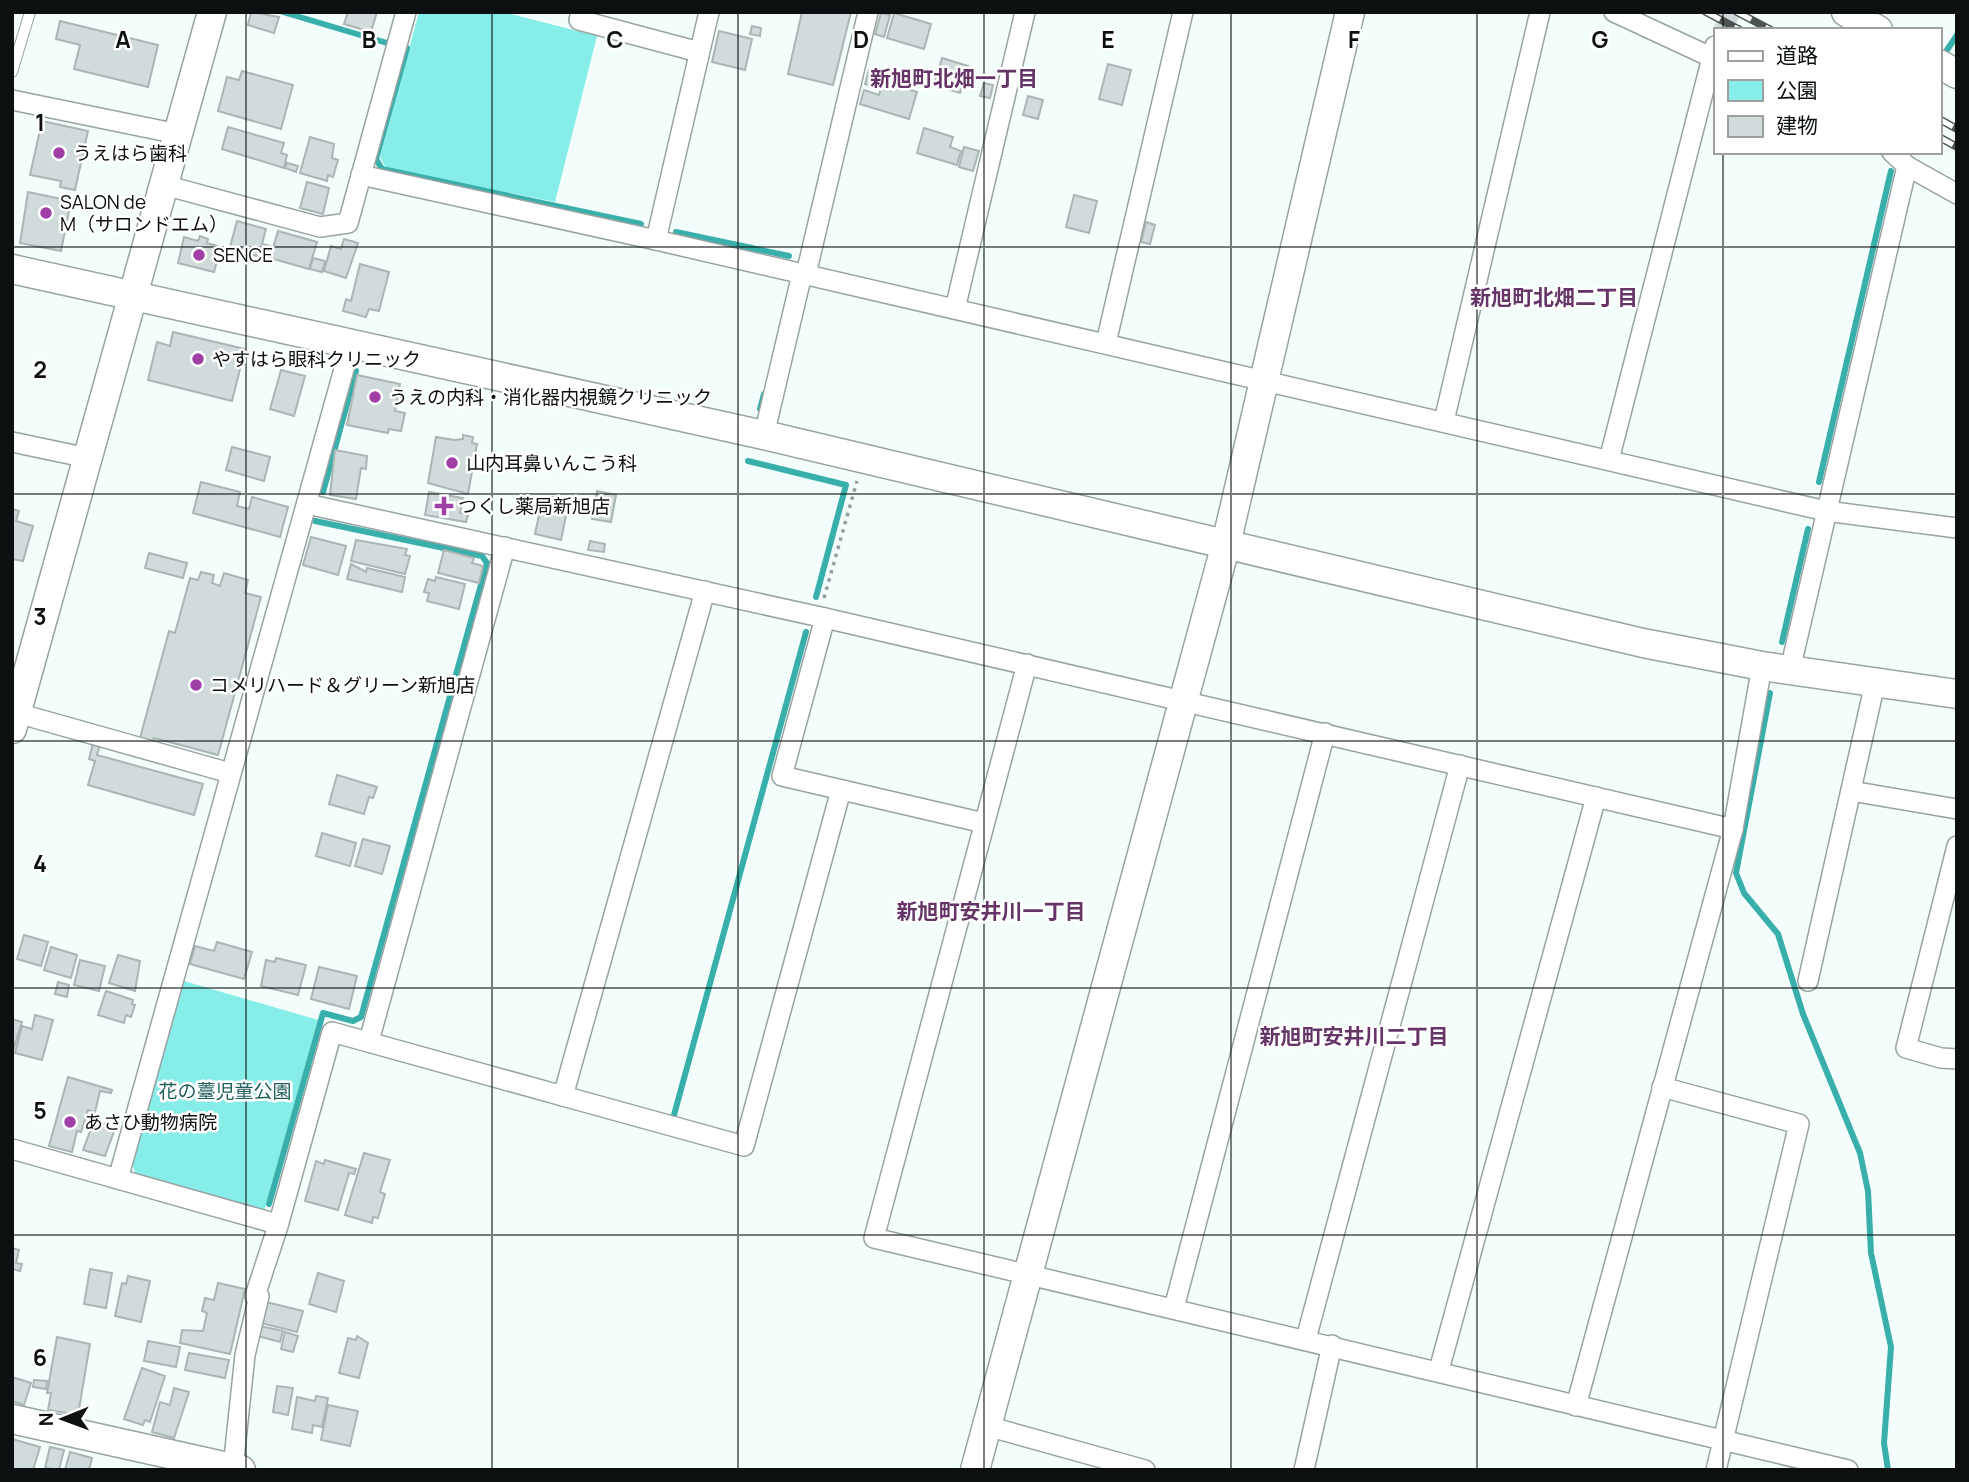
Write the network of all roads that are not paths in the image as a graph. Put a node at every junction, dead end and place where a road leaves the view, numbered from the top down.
1 (30, 12) edge
2 (212, 12) edge
3 (406, 12) edge
4 (581, 12) edge
5 (709, 12) edge
6 (868, 12) edge
7 (1025, 12) edge
8 (1183, 12) edge
9 (1350, 12) edge
10 (1540, 12) edge
11 (1614, 12) edge
12 (1846, 12) edge
13 (1874, 28) edge
14 (699, 52) junction
15 (1714, 54) edge
16 (1941, 65) edge
17 (12, 72) edge
18 (1957, 74) edge
19 (12, 100) edge
20 (178, 134) junction
21 (1894, 154) edge
22 (1907, 166) junction
23 (361, 175) junction
24 (164, 185) junction
25 (1957, 194) edge
26 (656, 240) junction
27 (12, 269) edge
28 (804, 274) junction
29 (133, 295) junction
30 (956, 309) junction
31 (1106, 343) junction
32 (351, 344) junction
33 (1264, 380) junction
34 (1444, 421) junction
35 (764, 435) junction
36 (12, 442) edge
37 (88, 458) junction
38 (1609, 460) junction
39 (307, 504) junction
40 (1825, 511) junction
41 (1957, 528) edge
42 (1226, 544) junction
43 (505, 547) junction
44 (705, 591) junction
45 (822, 617) junction
46 (1027, 664) junction
47 (1762, 666) junction
48 (1790, 670) junction
49 (1875, 684) junction
50 (1957, 694) edge
51 (1184, 701) junction
52 (14, 721) edge
53 (1325, 733) junction
54 (1460, 765) junction
55 (230, 773) junction
56 (841, 790) junction
57 (1852, 791) junction
58 (1596, 797) junction
59 (1957, 808) edge
60 (984, 823) junction
61 (1733, 829) junction
62 (1957, 846) edge
63 (1808, 981) dead end
64 (369, 1041) junction
65 (1957, 1059) edge
66 (1662, 1087) junction
67 (563, 1096) junction
68 (12, 1149) edge
69 (118, 1179) junction
70 (277, 1224) junction
71 (1028, 1273) junction
72 (1174, 1308) junction
73 (1306, 1339) junction
74 (1332, 1345) junction
75 (1439, 1370) junction
76 (1577, 1406) junction
77 (12, 1419) edge
78 (987, 1426) junction
79 (1723, 1441) junction
80 (229, 1468) edge
81 (1137, 1469) edge
82 (975, 1470) edge
83 (1304, 1470) edge
84 (1716, 1470) edge
85 (1848, 1470) edge

1 - 17 lane
2 - 20 street
3 - 23 street
4 - 14 street
5 - 14 street
6 - 28 street
7 - 30 street
8 - 31 street
9 - 33 street
10 - 34 street
11 - 15 street
12 - 13 street
14 - 26 street
15 - 38 street
16 - 18 street
19 - 20 street
20 - 24 street
21 - 22 street
22 - 25 street
22 - 40 street
23 - 24 street
23 - 26 street
24 - 29 street
26 - 28 street
27 - 29 street
28 - 30 street
28 - 35 street
29 - 32 street
29 - 37 street
30 - 31 street
31 - 33 street
32 - 35 street
32 - 39 street
33 - 34 street
33 - 42 street
34 - 38 street
35 - 42 street
36 - 37 street
37 - 52 street
38 - 40 street
39 - 43 street
39 - 55 street
40 - 41 street
40 - 48 street
42 - 47 street
42 - 51 street
43 - 44 street
43 - 64 street
44 - 45 street
44 - 67 street
45 - 46 street
45 - 56 street
46 - 51 street
46 - 60 street
47 - 48 street
47 - 61 street
48 - 49 street
49 - 50 street
49 - 57 street
51 - 53 street
51 - 71 street
52 - 55 street
53 - 54 street
53 - 72 street
54 - 58 street
54 - 73 street
55 - 69 street
56 - 60 street
56 - 67 street
57 - 59 street
57 - 63 street
58 - 61 street
58 - 75 street
60 - 71 street
61 - 66 street
62 - 65 street
64 - 67 street
64 - 70 street
66 - 76 street
66 - 79 street
68 - 69 street
69 - 70 street
70 - 80 street
71 - 72 street
71 - 78 street
72 - 73 street
73 - 74 street
74 - 75 street
74 - 83 street
75 - 76 street
76 - 79 street
77 - 80 street
78 - 81 street
78 - 82 street
79 - 84 street
79 - 85 street

